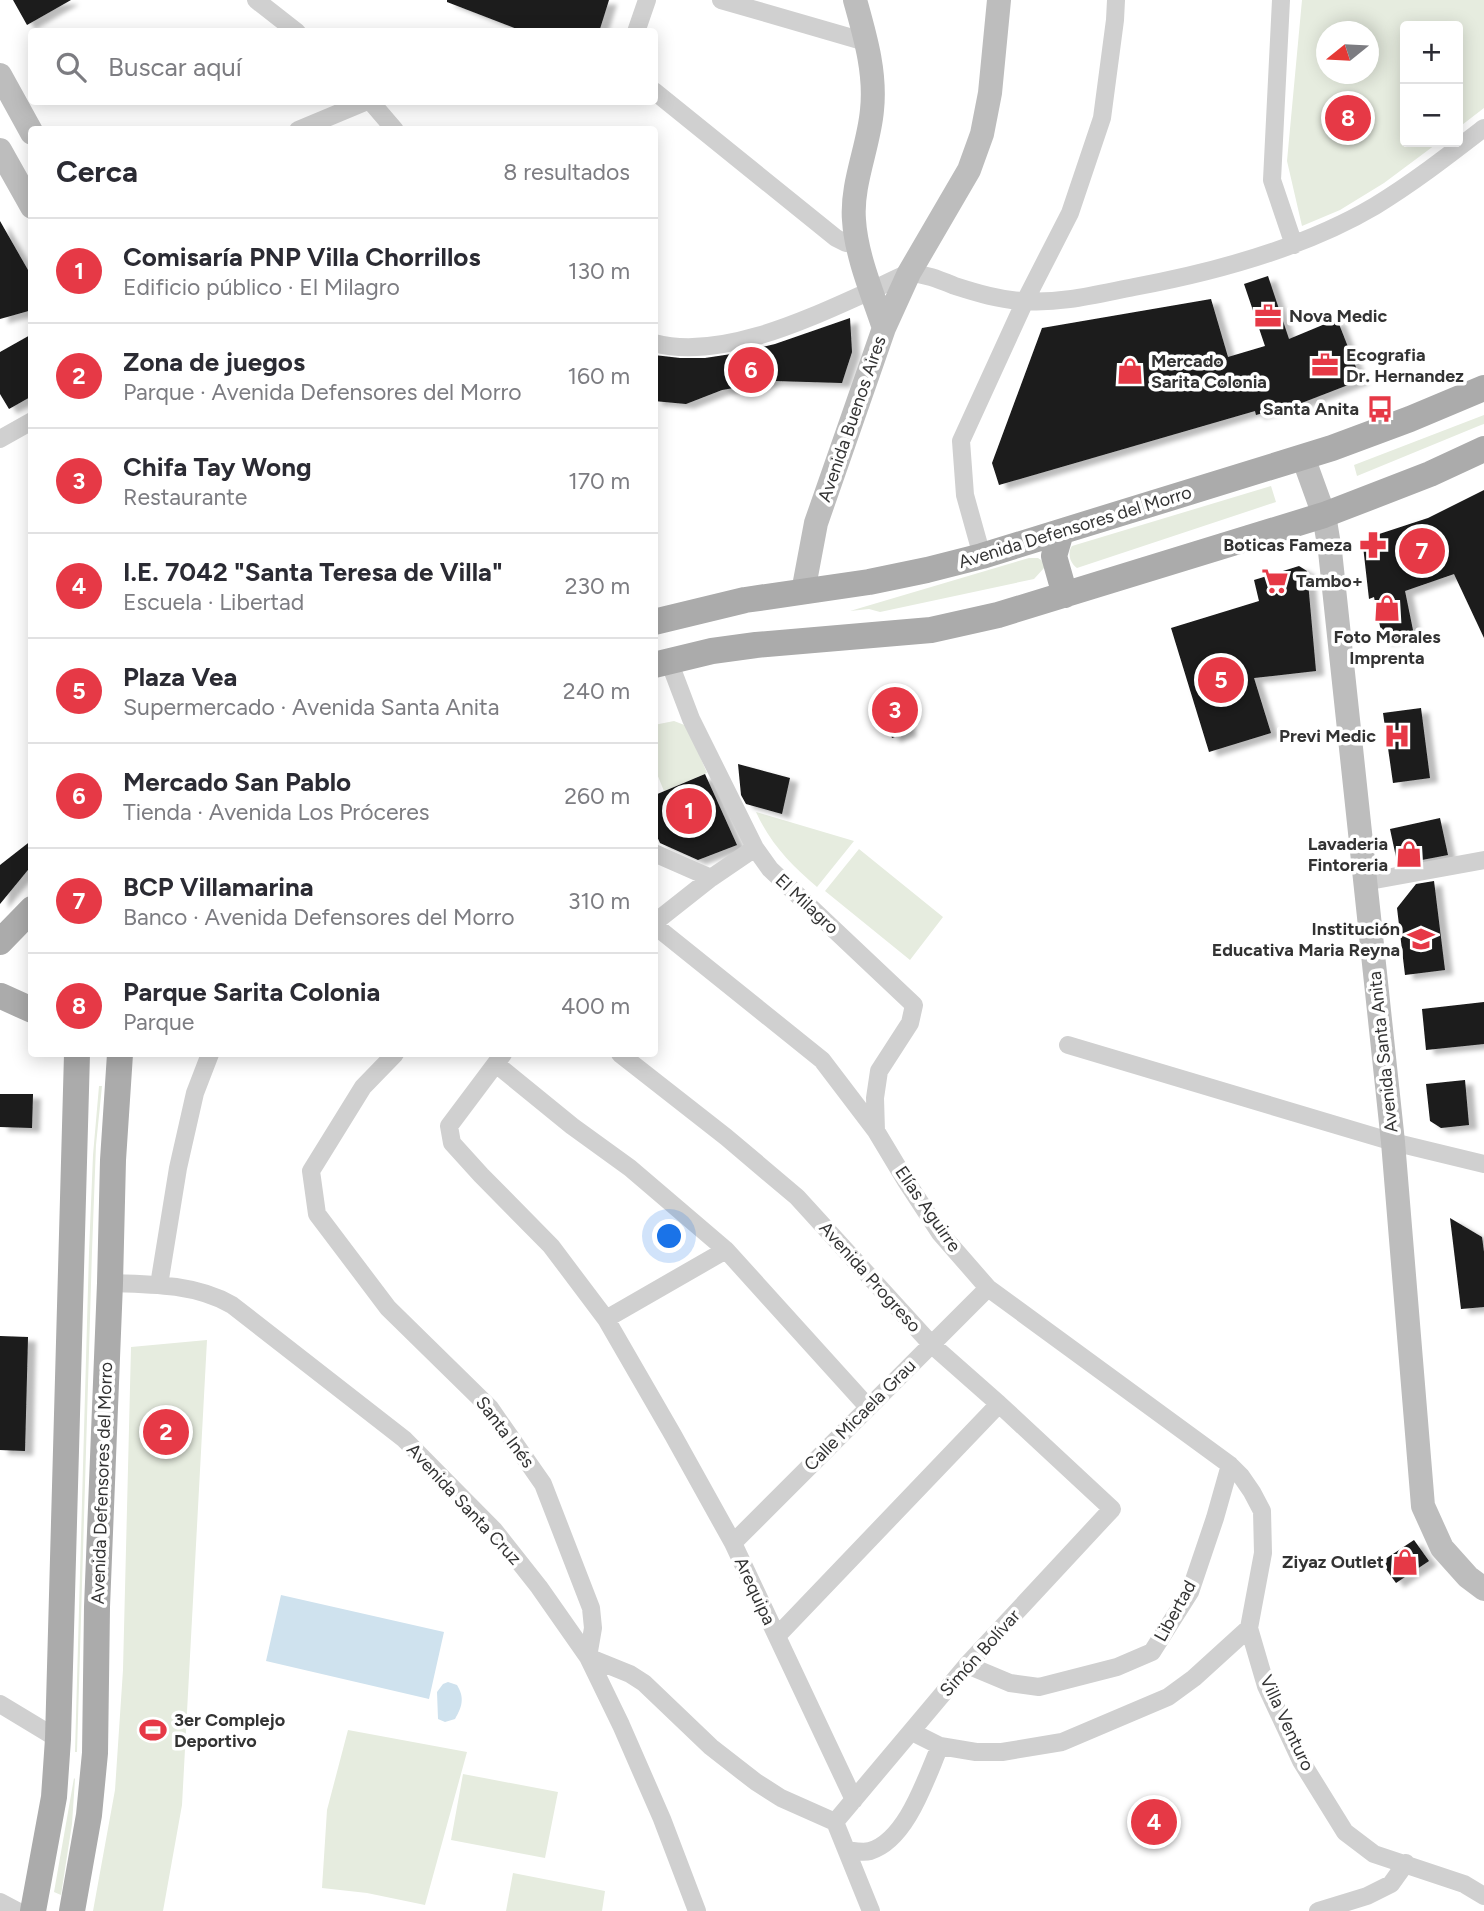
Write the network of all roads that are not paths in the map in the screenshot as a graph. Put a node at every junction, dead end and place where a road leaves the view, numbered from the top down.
1 (257, 0) edge
2 (647, 0) edge
3 (721, 0) edge
4 (855, 0) edge
5 (999, 0) edge
6 (1116, 0) edge
7 (1281, 0) edge
8 (293, 28) edge
9 (637, 28) edge
10 (866, 42) junction
11 (0, 75) edge
12 (658, 95) edge
13 (358, 105) edge
14 (374, 105) edge
15 (28, 126) edge
16 (308, 126) edge
17 (392, 126) edge
18 (1484, 128) edge
19 (0, 150) edge
20 (28, 200) edge
21 (858, 244) junction
22 (1294, 245) junction
23 (909, 273) junction
24 (872, 290) junction
25 (1025, 301) junction
26 (884, 328) junction
27 (658, 344) edge
28 (1484, 388) edge
29 (28, 423) edge
30 (0, 439) edge
31 (1484, 449) edge
32 (1303, 457) junction
33 (1324, 515) junction
34 (1061, 532) junction
35 (982, 556) junction
36 (803, 592) junction
37 (1065, 595) junction
38 (658, 621) edge
39 (662, 663) edge
40 (755, 848) junction
41 (658, 855) edge
42 (1484, 860) edge
43 (711, 878) junction
44 (1364, 882) junction
45 (28, 913) edge
46 (658, 921) edge
47 (658, 927) edge
48 (0, 942) edge
49 (28, 989) edge
50 (1, 996) edge
51 (28, 1008) edge
52 (1068, 1045) dead end
53 (75, 1057) edge
54 (120, 1057) edge
55 (209, 1057) edge
56 (392, 1057) edge
57 (624, 1057) edge
58 (500, 1059) edge
59 (876, 1130) junction
60 (1393, 1142) junction
61 (1484, 1164) edge
62 (726, 1250) junction
63 (110, 1283) junction
64 (159, 1285) junction
65 (988, 1288) junction
66 (606, 1320) junction
67 (931, 1344) junction
68 (999, 1404) junction
69 (868, 1407) junction
70 (1230, 1465) junction
71 (1112, 1509) joint
72 (733, 1543) junction
73 (1484, 1589) edge
74 (1249, 1628) junction
75 (777, 1636) junction
76 (587, 1657) junction
77 (967, 1665) junction
78 (0, 1704) edge
79 (912, 1732) junction
80 (58, 1739) junction
81 (940, 1746) junction
82 (854, 1800) junction
83 (835, 1822) junction
84 (847, 1850) junction
85 (1406, 1863) junction
86 (1484, 1896) edge
87 (0, 1902) edge
88 (17, 1911) edge
89 (33, 1911) edge
90 (72, 1911) edge
91 (697, 1911) edge
92 (871, 1911) edge
93 (1318, 1911) edge

1 - 8 street
2 - 9 street
3 - 10 street
4 - 10 main road, Avenida Buenos Aires
5 - 23 main road
6 - 25 street
7 - 22 street
10 - 21 main road, Avenida Buenos Aires
11 - 15 main road
12 - 21 street
13 - 16 street
14 - 17 street
18 - 22 street
19 - 20 main road
21 - 24 main road, Avenida Buenos Aires
22 - 25 street
23 - 24 street
23 - 25 street
23 - 26 main road
24 - 26 main road, Avenida Buenos Aires
24 - 27 street
25 - 35 street
26 - 36 main road, Avenida Buenos Aires
28 - 32 main road, Avenida Defensores del Morro
29 - 30 street
31 - 33 main road
32 - 33 main road, Avenida Santa Anita
32 - 34 main road, Avenida Defensores del Morro
33 - 37 main road
33 - 44 main road, Avenida Santa Anita
34 - 35 main road, Avenida Defensores del Morro
34 - 37 main road
35 - 36 main road, Avenida Defensores del Morro
36 - 38 main road, Avenida Defensores del Morro
37 - 39 main road
39 - 40 street, El Milagro
40 - 43 street
40 - 59 street, El Milagro
41 - 43 street
42 - 44 street
43 - 46 street
44 - 60 main road, Avenida Santa Anita
45 - 48 main road
47 - 59 street, Elías Aguirre
49 - 50 main road
50 - 51 main road
52 - 60 street
53 - 80 main road, Avenida Defensores del Morro
54 - 63 main road, Avenida Defensores del Morro
55 - 64 street
56 - 76 street, Santa Inés
57 - 67 street, Avenida Progreso
58 - 62 street
58 - 66 street, Arequipa
59 - 65 street, Elías Aguirre
60 - 61 street
60 - 73 main road, Avenida Santa Anita
62 - 66 street
62 - 69 street
63 - 64 street, Avenida Santa Cruz
63 - 90 main road, Avenida Defensores del Morro
64 - 76 street, Avenida Santa Cruz
65 - 67 street, Calle Micaela Grau
65 - 70 street, Elías Aguirre
66 - 72 street, Arequipa
67 - 68 street, Avenida Progreso
67 - 69 street, Calle Micaela Grau
68 - 71 street, Avenida Progreso
68 - 75 street
69 - 72 street, Calle Micaela Grau
70 - 74 street, Villa Venturo
70 - 77 street, Libertad
71 - 77 street, Simón Bolívar
72 - 75 street, Arequipa
74 - 81 street
74 - 85 street, Villa Venturo
75 - 82 street, Arequipa
76 - 83 street
76 - 91 street, Avenida Santa Cruz
77 - 79 street, Simón Bolívar
78 - 80 street
79 - 81 street
79 - 82 street, Simón Bolívar
80 - 89 main road, Avenida Defensores del Morro
81 - 84 street
82 - 83 street
83 - 84 street
84 - 92 street
85 - 86 street, Villa Venturo
85 - 93 street
87 - 88 street

